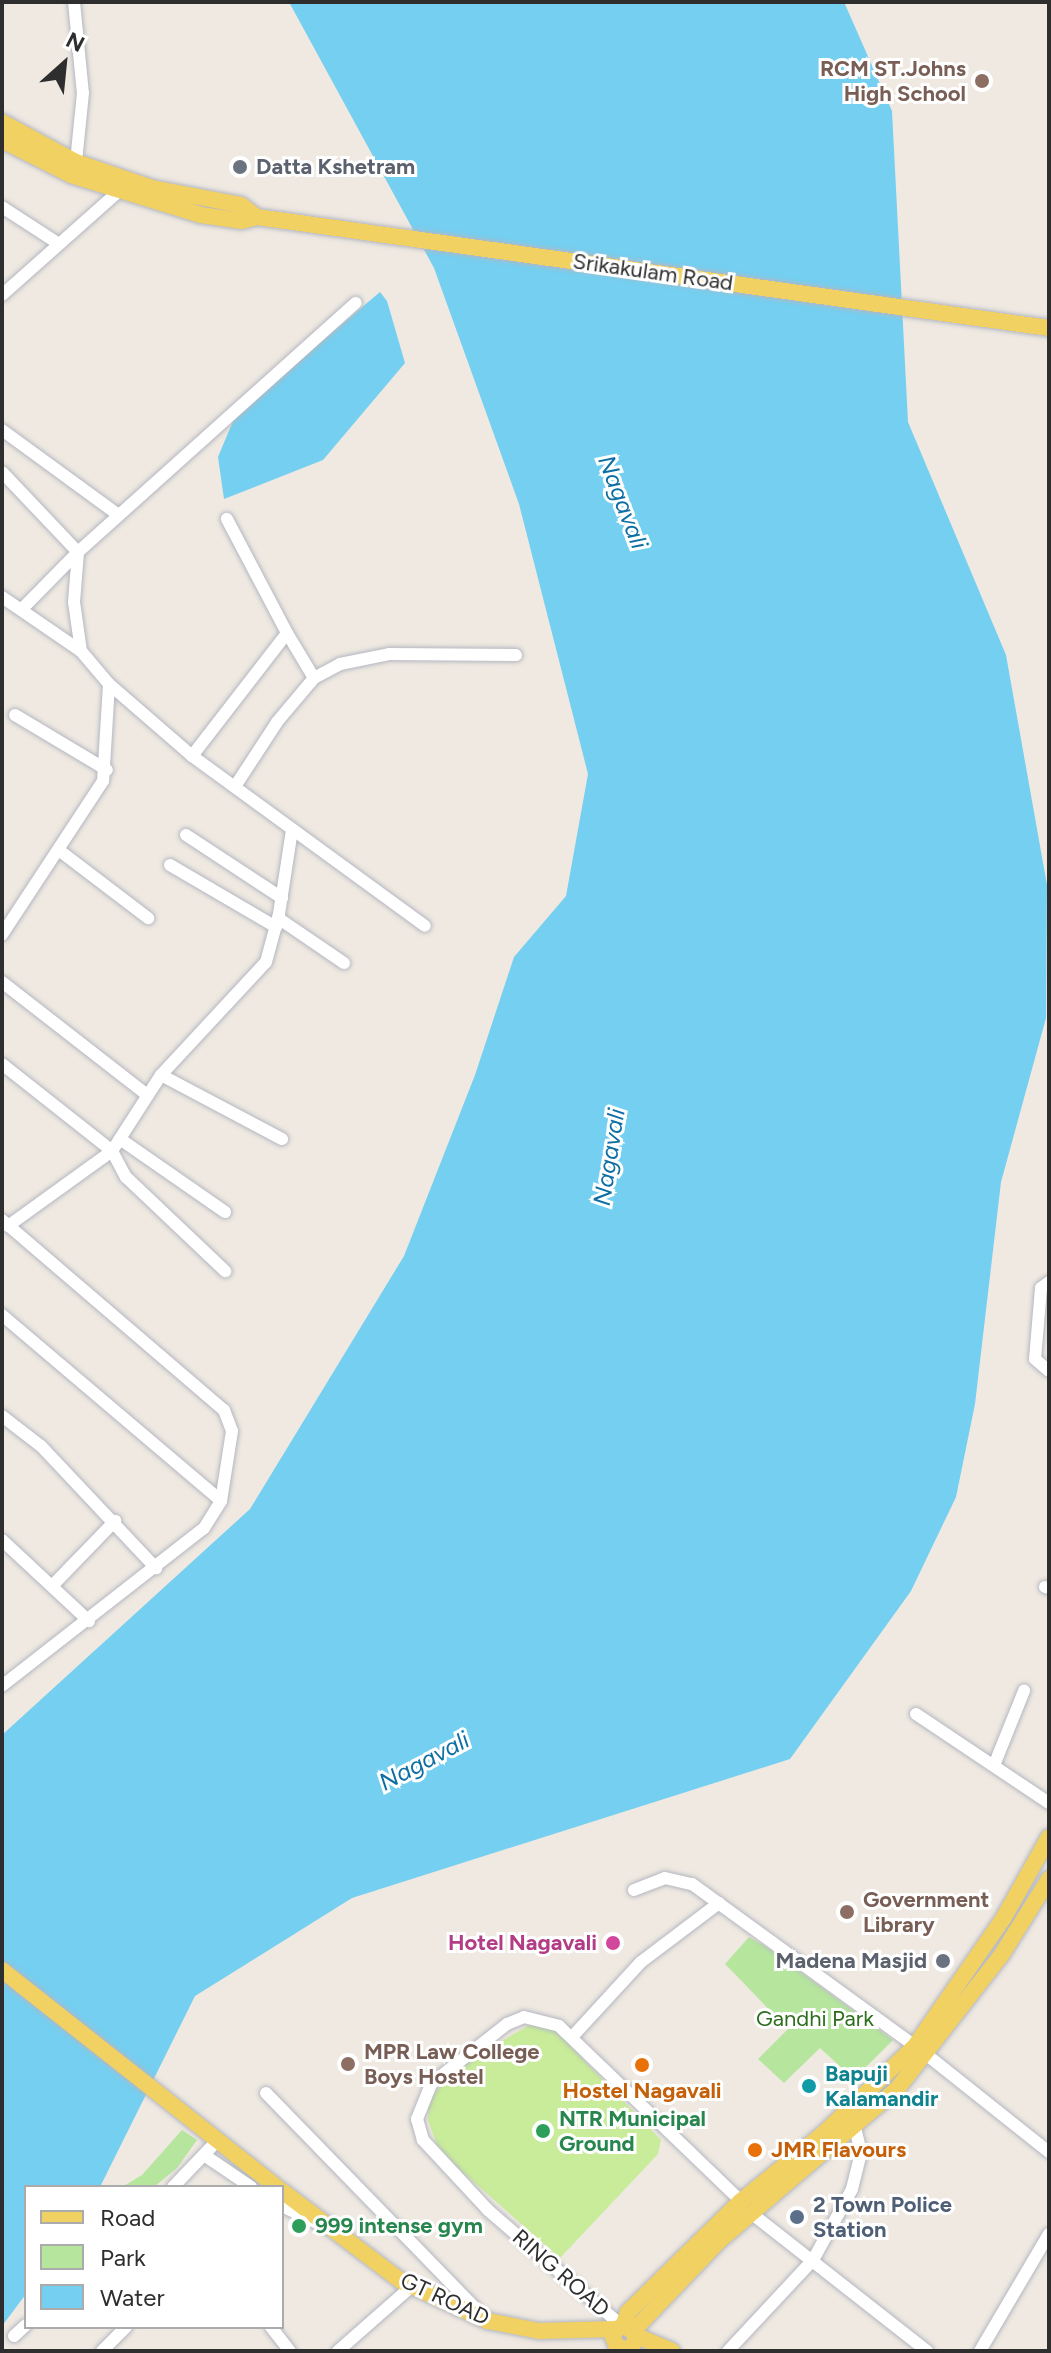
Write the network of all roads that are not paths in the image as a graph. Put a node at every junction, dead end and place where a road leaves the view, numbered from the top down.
1 (74, 2) edge
2 (2, 122) edge
3 (2, 140) edge
4 (76, 162) junction
5 (118, 192) junction
6 (2, 207) edge
7 (203, 207) junction
8 (59, 244) junction
9 (2, 295) edge
10 (356, 303) dead end
11 (1049, 328) edge
12 (2, 430) edge
13 (2, 472) edge
14 (116, 513) junction
15 (227, 519) dead end
16 (78, 552) junction
17 (2, 597) edge
18 (21, 610) junction
19 (287, 633) junction
20 (81, 651) junction
21 (516, 655) dead end
22 (314, 678) junction
23 (109, 684) junction
24 (15, 715) dead end
25 (192, 756) junction
26 (107, 770) junction
27 (236, 785) junction
28 (292, 830) junction
29 (186, 835) dead end
30 (60, 851) junction
31 (170, 865) dead end
32 (282, 898) junction
33 (148, 918) dead end
34 (277, 922) junction
35 (425, 926) dead end
36 (2, 935) edge
37 (344, 963) dead end
38 (2, 982) edge
39 (2, 1064) edge
40 (161, 1075) junction
41 (147, 1095) junction
42 (120, 1139) junction
43 (282, 1139) dead end
44 (112, 1151) junction
45 (225, 1212) dead end
46 (5, 1223) edge
47 (225, 1271) dead end
48 (1049, 1282) edge
49 (2, 1315) edge
50 (1049, 1371) edge
51 (2, 1416) edge
52 (221, 1501) junction
53 (115, 1521) junction
54 (2, 1540) edge
55 (156, 1568) junction
56 (52, 1586) junction
57 (89, 1621) junction
58 (2, 1686) edge
59 (1024, 1691) dead end
60 (916, 1714) dead end
61 (995, 1763) junction
62 (1049, 1803) edge
63 (1049, 1837) edge
64 (1049, 1879) edge
65 (634, 1890) dead end
66 (719, 1903) junction
67 (2, 1970) edge
68 (572, 2037) junction
69 (921, 2050) junction
70 (266, 2093) dead end
71 (855, 2128) junction
72 (217, 2141) junction
73 (1049, 2152) edge
74 (204, 2155) junction
75 (175, 2185) edge
76 (248, 2185) edge
77 (274, 2185) edge
78 (284, 2192) edge
79 (284, 2207) edge
80 (746, 2207) junction
81 (337, 2232) junction
82 (1049, 2234) edge
83 (813, 2260) junction
84 (412, 2286) junction
85 (488, 2321) junction
86 (24, 2327) edge
87 (124, 2329) edge
88 (273, 2329) edge
89 (14, 2336) dead end
90 (623, 2339) edge
91 (102, 2351) edge
92 (290, 2351) edge
93 (338, 2351) edge
94 (672, 2351) edge
95 (728, 2351) edge
96 (927, 2351) edge
97 (980, 2351) edge

1 - 4 street
2 - 4 main road
3 - 5 main road
4 - 7 main road
5 - 7 main road
5 - 8 street
6 - 8 street
7 - 11 main road, Srikakulam Road
8 - 9 street
10 - 14 street
12 - 14 street
13 - 16 street
14 - 16 street
15 - 19 street
16 - 18 street
16 - 20 street
17 - 18 street
18 - 20 street
19 - 22 street
19 - 25 street
20 - 23 street
21 - 22 street
22 - 27 street
23 - 25 street
23 - 26 street
24 - 26 street
25 - 27 street
26 - 30 street
27 - 28 street
28 - 32 street
28 - 35 street
29 - 32 street
30 - 33 street
30 - 36 street
31 - 34 street
32 - 34 street
34 - 37 street
34 - 40 street
38 - 41 street
39 - 44 street
40 - 41 street
40 - 43 street
41 - 42 street
42 - 44 street
42 - 45 street
44 - 46 street
44 - 47 street
46 - 52 street
48 - 50 street
49 - 52 street
51 - 53 street
52 - 55 street
53 - 55 street
53 - 56 street
54 - 56 street
55 - 57 street
56 - 57 street
57 - 58 street
59 - 61 street
60 - 61 street
61 - 62 street
63 - 69 main road
64 - 69 main road
65 - 66 street
66 - 68 street
66 - 69 street
67 - 72 main road
68 - 80 street, RING ROAD
68 - 90 street, RING ROAD
69 - 71 main road
69 - 73 street
69 - 80 main road
70 - 85 street
71 - 80 main road
71 - 83 street
72 - 74 street
72 - 77 main road
74 - 75 street
74 - 76 street
78 - 81 main road, GT ROAD
79 - 81 street
80 - 83 street, RING ROAD
80 - 90 main road
81 - 84 main road, GT ROAD
82 - 97 street
83 - 95 street
83 - 96 street, RING ROAD
84 - 85 main road, GT ROAD
84 - 93 street
85 - 90 main road, GT ROAD
86 - 89 street
87 - 91 street
88 - 92 street
90 - 94 main road

